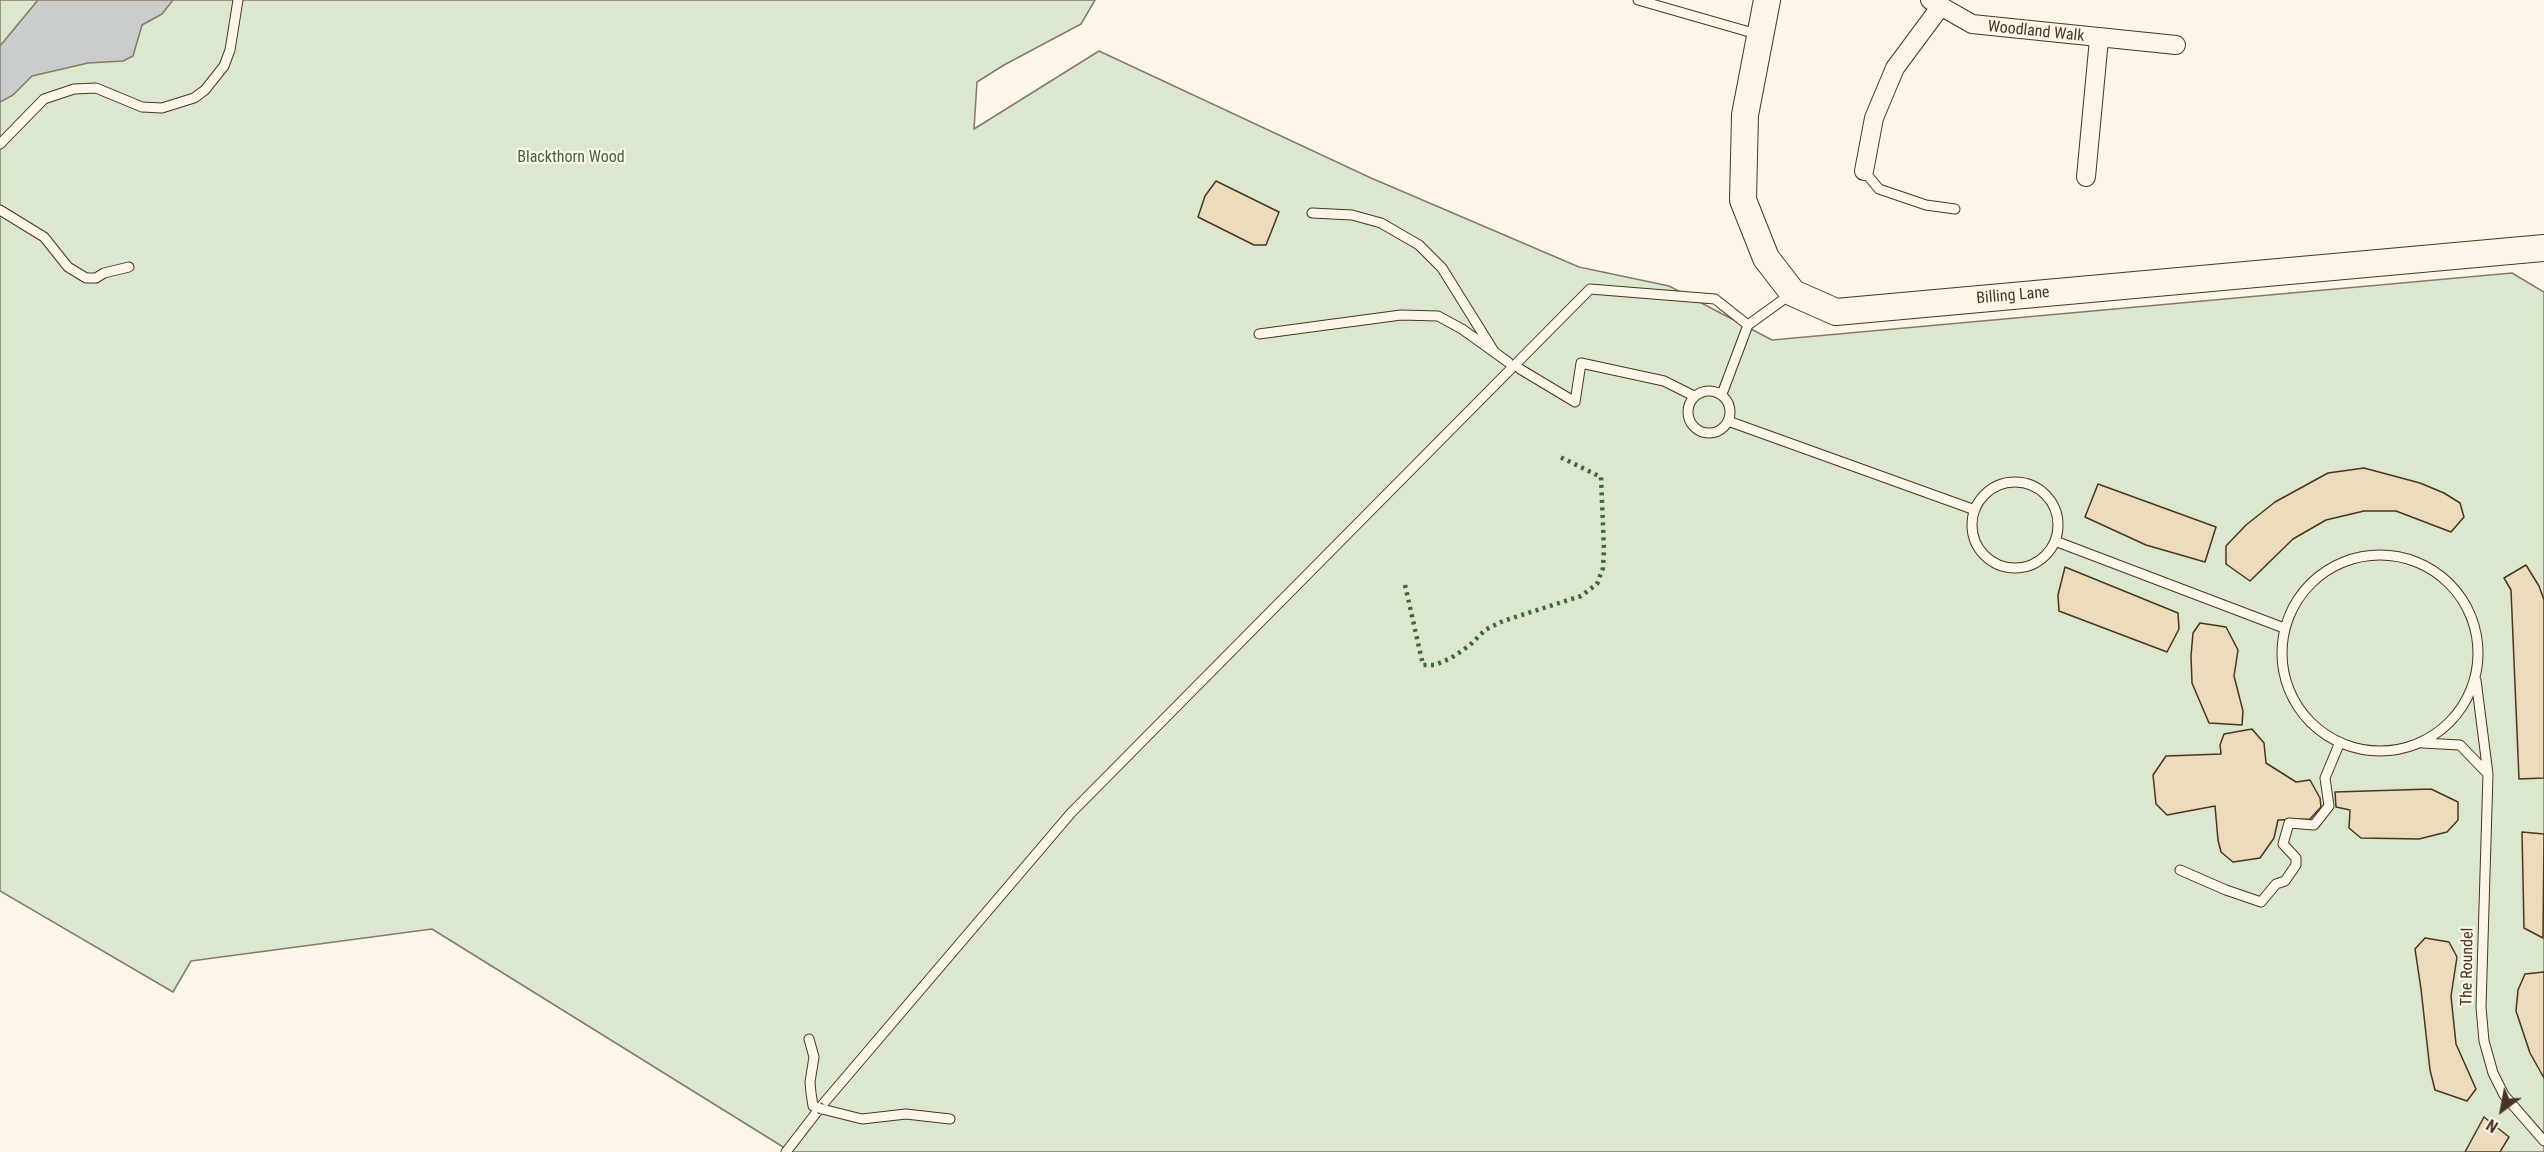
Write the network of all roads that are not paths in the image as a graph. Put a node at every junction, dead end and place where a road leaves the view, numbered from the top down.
1 (238, 0) edge
2 (1638, 0) edge
3 (1767, 0) edge
4 (1936, 3) edge
5 (1760, 35) junction
6 (2099, 39) junction
7 (2176, 45) dead end
8 (0, 144) edge
9 (1864, 171) joint
10 (2086, 177) dead end
11 (1955, 209) dead end
12 (0, 210) edge
13 (1312, 213) dead end
14 (2544, 248) edge
15 (129, 267) dead end
16 (1793, 293) junction
17 (1748, 325) junction
18 (1259, 334) dead end
19 (1496, 355) junction
20 (1508, 362) dead end
21 (1520, 369) dead end
22 (1722, 394) junction
23 (1694, 396) junction
24 (1728, 422) junction
25 (1975, 510) junction
26 (2055, 541) junction
27 (2284, 628) junction
28 (2476, 677) junction
29 (2340, 742) junction
30 (2420, 743) junction
31 (2488, 774) junction
32 (2180, 870) dead end
33 (809, 1038) dead end
34 (950, 1119) dead end
35 (2544, 1141) edge
36 (786, 1152) edge

1 - 8 lane
2 - 5 lane
3 - 5 street, Billing Lane
4 - 6 street, Woodland Walk
4 - 9 street, Woodland Walk
5 - 16 street, Billing Lane
6 - 7 street, Woodland Walk
6 - 10 street, Woodland Walk
9 - 11 lane
12 - 15 lane
13 - 19 lane
14 - 16 street, Billing Lane
16 - 17 lane
17 - 22 lane
17 - 36 lane
18 - 19 lane
19 - 20 lane
21 - 23 lane
22 - 23 lane
22 - 24 lane
23 - 24 lane
24 - 25 lane
25 - 26 lane
25 - 26 lane
26 - 27 lane
27 - 28 lane
27 - 29 lane
28 - 30 lane
28 - 31 lane, The Roundel
29 - 30 lane
29 - 32 lane
30 - 31 lane
31 - 35 lane, The Roundel
33 - 34 lane

